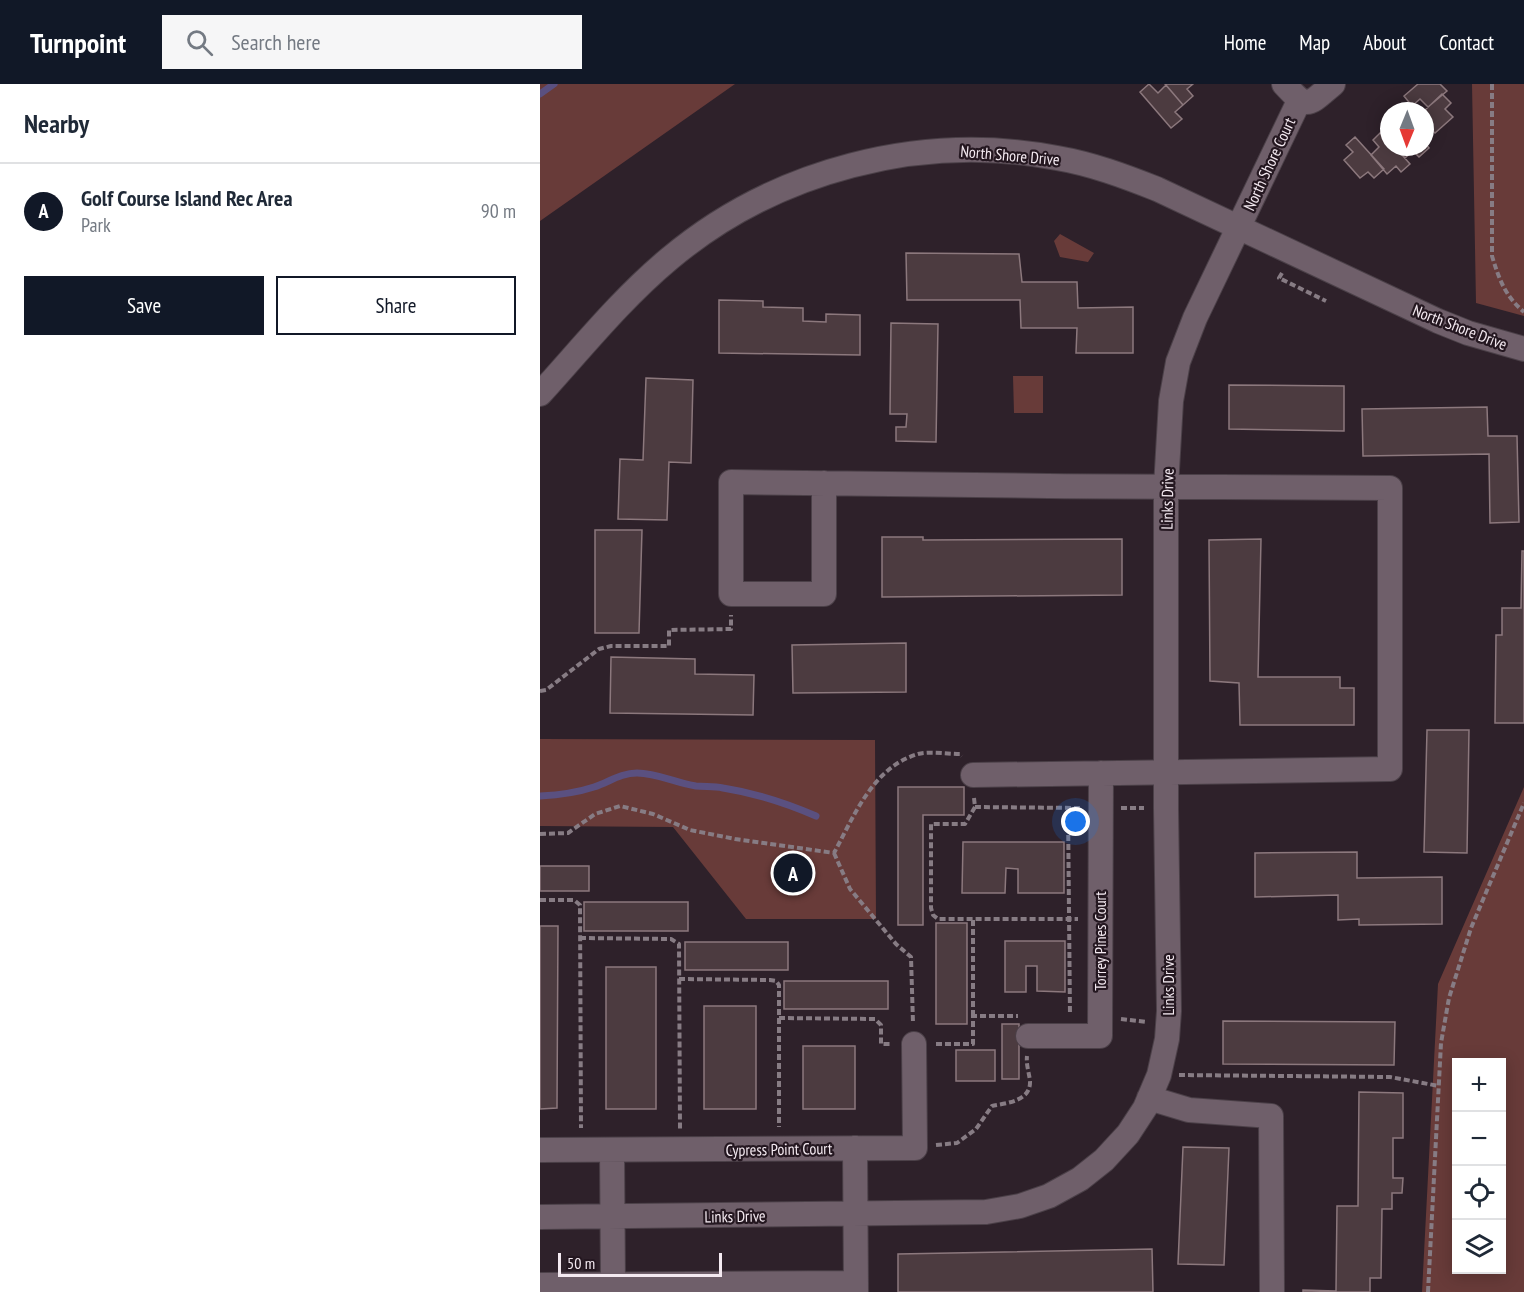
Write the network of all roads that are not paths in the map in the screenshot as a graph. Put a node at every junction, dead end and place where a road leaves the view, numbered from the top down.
1 (1333, 84) edge
2 (1291, 92) edge
3 (1239, 228) junction
4 (1524, 349) edge
5 (540, 394) edge
6 (824, 483) junction
7 (1166, 487) junction
8 (1166, 772) junction
9 (1101, 773) junction
10 (972, 775) road end
11 (1027, 1026) road end
12 (914, 1044) road end
13 (1149, 1098) junction
14 (855, 1148) junction
15 (540, 1150) edge
16 (612, 1150) junction
17 (856, 1215) junction
18 (540, 1217) edge
19 (612, 1218) junction
20 (540, 1285) edge
21 (618, 1287) edge
22 (856, 1287) edge
23 (1272, 1292) edge

1 - 2 street, North Shore Court
2 - 3 street, North Shore Court
3 - 4 street, North Shore Drive
3 - 5 street, North Shore Drive
3 - 7 street, Links Drive
6 - 6 street
6 - 7 street
7 - 8 street, Links Drive
7 - 8 street
8 - 9 street
8 - 13 street, Links Drive
9 - 10 street
9 - 11 street, Torrey Pines Court
12 - 14 street, Cypress Point Court
13 - 17 street, Links Drive
13 - 23 street
14 - 16 street, Cypress Point Court
14 - 17 street
15 - 16 street, Cypress Point Court
16 - 19 street
17 - 19 street, Links Drive
17 - 22 street
18 - 19 street, Links Drive
19 - 21 street
20 - 21 street
21 - 22 street

